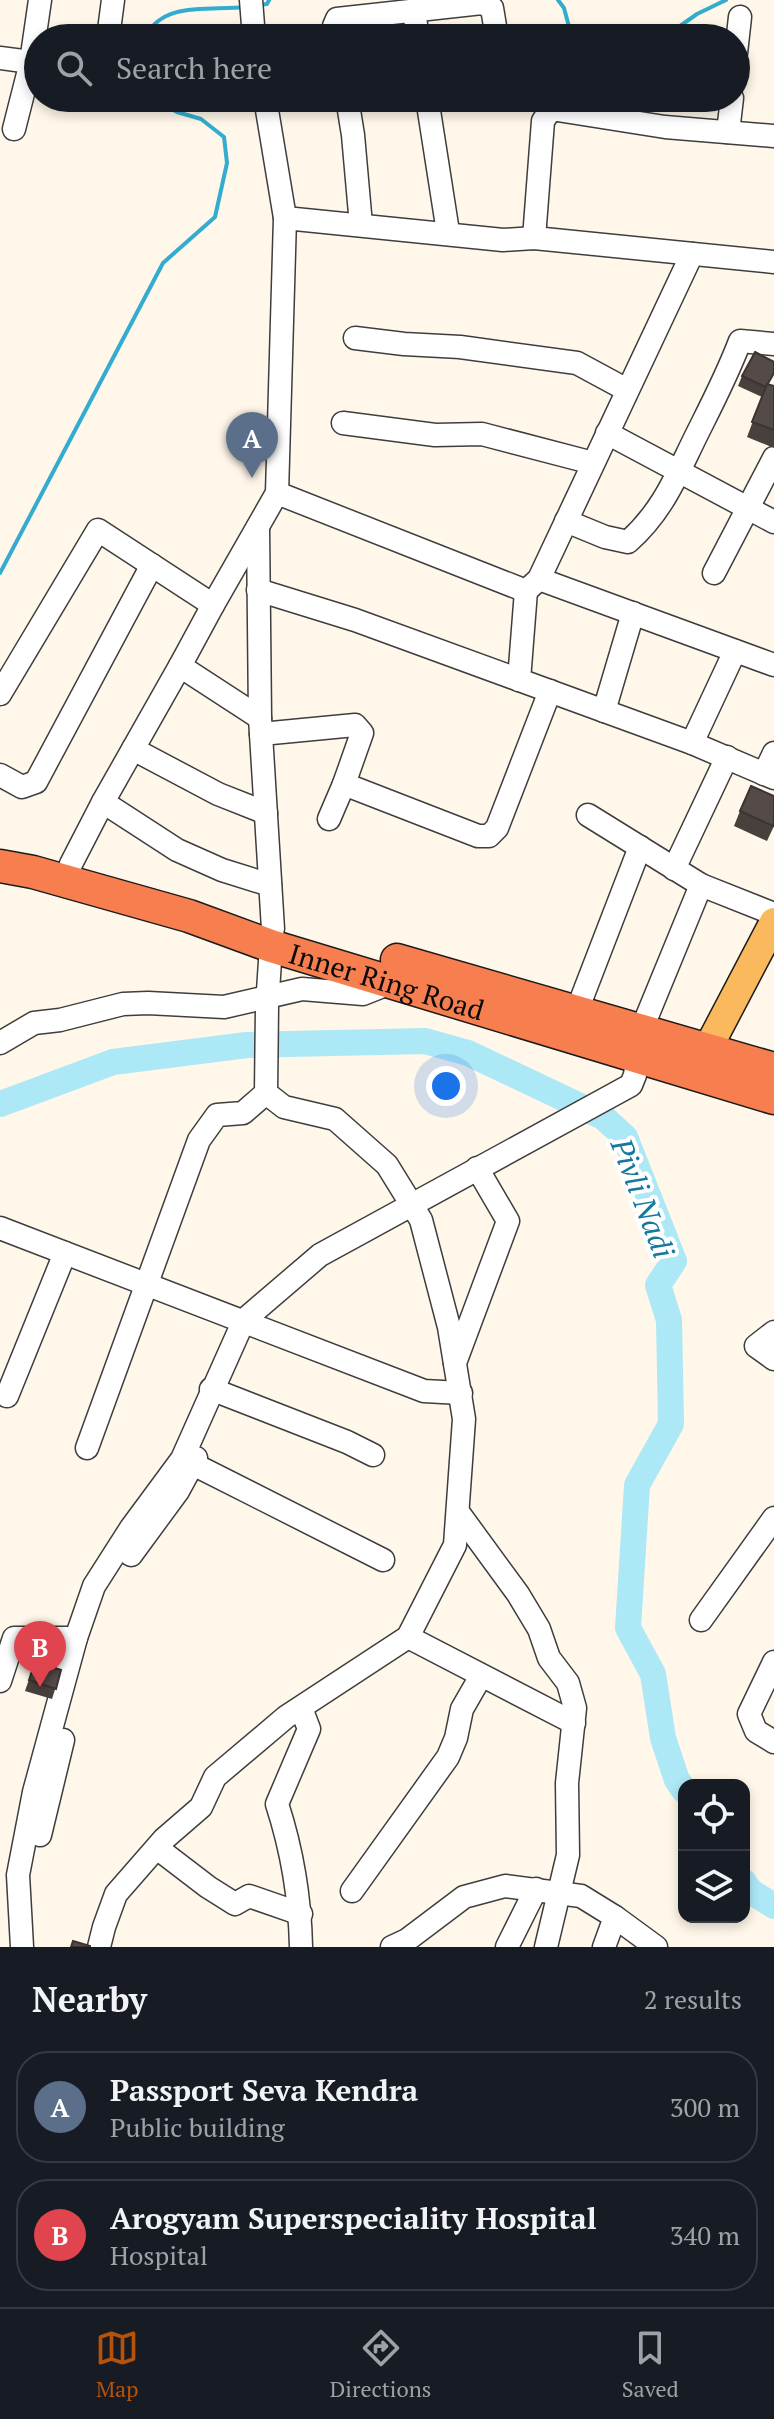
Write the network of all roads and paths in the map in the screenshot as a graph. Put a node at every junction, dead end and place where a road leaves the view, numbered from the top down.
1 (40, 0) edge
2 (113, 0) edge
3 (251, 0) edge
4 (414, 11) junction
5 (740, 17) dead end
6 (38, 24) edge
7 (110, 24) edge
8 (253, 24) edge
9 (335, 24) edge
10 (416, 24) edge
11 (495, 24) edge
12 (739, 24) edge
13 (0, 58) edge
14 (24, 62) edge
15 (24, 96) edge
16 (265, 112) edge
17 (349, 112) edge
18 (429, 112) edge
19 (549, 112) edge
20 (570, 112) edge
21 (730, 112) edge
22 (14, 129) dead end
23 (728, 132) junction
24 (774, 136) edge
25 (285, 218) junction
26 (361, 225) junction
27 (448, 232) junction
28 (534, 238) junction
29 (503, 240) junction
30 (690, 259) junction
31 (774, 262) edge
32 (774, 272) edge
33 (355, 338) dead end
34 (774, 344) edge
35 (627, 390) junction
36 (343, 423) dead end
37 (607, 433) junction
38 (774, 458) edge
39 (593, 463) junction
40 (679, 471) junction
41 (277, 493) junction
42 (749, 509) junction
43 (566, 521) junction
44 (774, 522) edge
45 (258, 526) junction
46 (152, 565) junction
47 (714, 573) dead end
48 (532, 585) junction
49 (258, 590) junction
50 (213, 605) junction
51 (633, 613) junction
52 (735, 651) junction
53 (774, 665) edge
54 (180, 666) junction
55 (519, 680) junction
56 (550, 691) junction
57 (0, 694) edge
58 (604, 711) junction
59 (260, 726) junction
60 (692, 743) junction
61 (133, 749) junction
62 (774, 753) edge
63 (727, 757) junction
64 (0, 775) edge
65 (769, 776) edge
66 (344, 784) junction
67 (103, 802) junction
68 (266, 813) junction
69 (588, 815) dead end
70 (329, 819) dead end
71 (0, 846) edge
72 (640, 847) junction
73 (0, 866) edge
74 (674, 869) junction
75 (68, 873) junction
76 (270, 885) junction
77 (701, 885) junction
78 (772, 929) edge
79 (272, 937) junction
80 (395, 982) junction
81 (267, 1001) junction
82 (576, 1013) junction
83 (0, 1043) edge
84 (636, 1058) junction
85 (701, 1062) junction
86 (774, 1069) edge
87 (266, 1093) junction
88 (774, 1098) edge
89 (477, 1168) junction
90 (411, 1204) junction
91 (0, 1228) edge
92 (65, 1253) junction
93 (147, 1285) junction
94 (240, 1330) junction
95 (774, 1332) edge
96 (774, 1359) edge
97 (455, 1364) junction
98 (217, 1390) junction
99 (461, 1393) junction
100 (7, 1396) dead end
101 (87, 1448) dead end
102 (373, 1455) dead end
103 (188, 1462) junction
104 (458, 1512) junction
105 (774, 1518) edge
106 (383, 1560) dead end
107 (701, 1620) dead end
108 (408, 1637) junction
109 (76, 1638) junction
110 (774, 1662) edge
111 (481, 1676) junction
112 (0, 1681) edge
113 (301, 1708) junction
114 (574, 1723) junction
115 (774, 1742) edge
116 (157, 1848) junction
117 (9, 1889) edge
118 (536, 1889) junction
119 (352, 1891) dead end
120 (561, 1891) junction
121 (301, 1914) junction
122 (615, 1917) junction
123 (22, 1947) edge
124 (35, 1947) edge
125 (99, 1947) edge
126 (301, 1947) edge
127 (392, 1947) edge
128 (507, 1947) edge
129 (546, 1947) edge
130 (604, 1947) edge
131 (656, 1947) edge

1 - 6 street
2 - 7 street
3 - 8 street
4 - 9 street
4 - 10 street
4 - 11 street
5 - 12 street
13 - 14 street
15 - 22 street
16 - 25 street
17 - 26 street
18 - 27 street
19 - 28 street
20 - 23 street
21 - 23 street
23 - 24 street
25 - 26 street
25 - 41 street
26 - 27 street
27 - 29 street
28 - 29 street
28 - 30 street
29 - 30 street
30 - 31 street
30 - 32 street
30 - 35 street
33 - 35 street
34 - 40 street
35 - 37 street
36 - 39 street
37 - 39 street
37 - 40 street
38 - 42 street
39 - 43 street
40 - 42 street
40 - 43 street
41 - 45 street
41 - 48 street
42 - 44 street
42 - 47 street
43 - 48 street
45 - 49 street
45 - 50 street
46 - 50 street
46 - 57 street
46 - 64 street
48 - 51 street
48 - 55 street
49 - 55 street
49 - 59 street
50 - 54 street
51 - 52 street
51 - 58 street
52 - 53 street
52 - 60 street
54 - 59 street
54 - 61 street
55 - 56 street
56 - 58 street
56 - 66 street
58 - 60 street
59 - 66 street
59 - 68 street
60 - 63 street
61 - 67 street
61 - 68 street
62 - 65 street
63 - 65 street
63 - 74 street
66 - 70 street
67 - 75 street
67 - 76 street
68 - 76 street
69 - 72 street
71 - 75 highway, Inner Ring Road
72 - 74 street
72 - 82 street
73 - 75 highway, Inner Ring Road
74 - 77 street
75 - 79 highway, Inner Ring Road
76 - 79 street
77 - 78 street
77 - 84 street
78 - 85 main road
79 - 80 highway, Inner Ring Road
79 - 81 street
79 - 82 highway, Inner Ring Road
80 - 81 street
80 - 84 highway, Inner Ring Road
81 - 83 street
81 - 87 street
82 - 84 highway, Inner Ring Road
84 - 85 highway, Inner Ring Road
84 - 89 street
85 - 86 highway, Inner Ring Road
85 - 88 highway, Inner Ring Road
87 - 90 street
87 - 93 street
89 - 90 street
89 - 97 street
90 - 94 street
90 - 97 street
91 - 92 street
92 - 93 street
92 - 100 street
93 - 94 street
93 - 101 street
94 - 98 street
94 - 99 street
95 - 96 street
97 - 99 street
98 - 102 street
98 - 103 street
99 - 104 street
103 - 106 street
103 - 109 street
103 - 124 street
104 - 108 street
104 - 114 street
105 - 107 street
108 - 111 street
108 - 113 street
109 - 112 street
109 - 117 street
110 - 115 street
111 - 114 street
111 - 119 street
113 - 116 street
113 - 121 street
114 - 120 street
116 - 121 street
116 - 125 street
117 - 123 street
118 - 120 street
118 - 127 street
118 - 128 street
120 - 122 street
120 - 129 street
121 - 126 street
122 - 130 street
122 - 131 street

